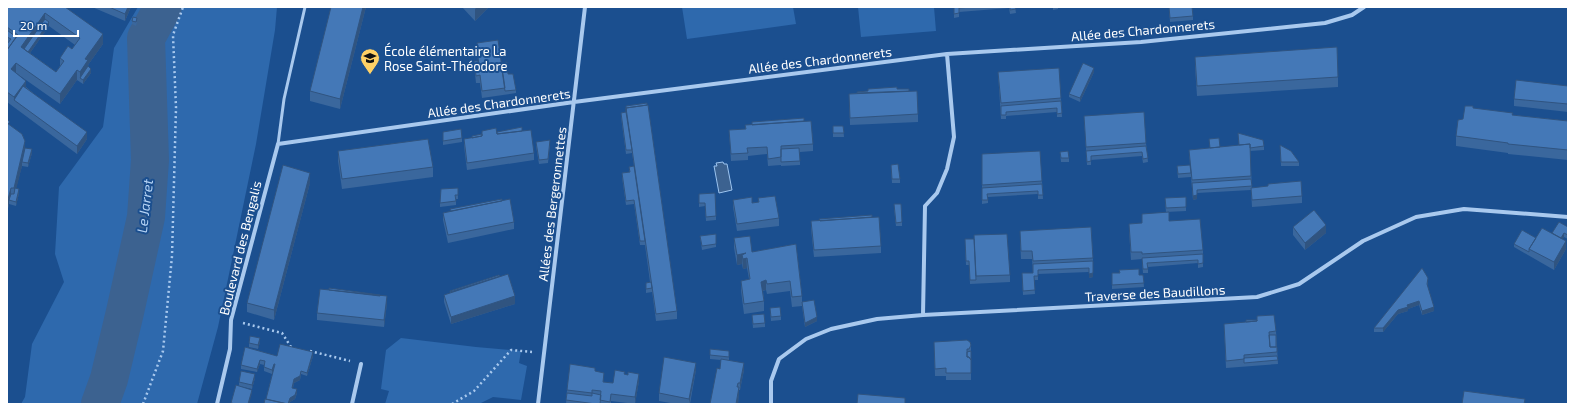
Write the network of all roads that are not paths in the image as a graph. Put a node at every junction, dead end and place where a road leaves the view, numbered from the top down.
1 (305, 7) edge
2 (585, 7) edge
3 (1364, 7) edge
4 (947, 54) junction
5 (574, 102) junction
6 (278, 144) junction
7 (1568, 217) edge
8 (924, 315) junction
9 (361, 364) road end
10 (217, 404) edge
11 (352, 404) edge
12 (538, 404) edge
13 (771, 404) edge

1 - 6 lane
2 - 5 street, Allées des Bergeronnettes
3 - 4 street, Allée des Chardonnerets
4 - 5 street, Allée des Chardonnerets
4 - 8 street
5 - 6 street, Allée des Chardonnerets
5 - 12 street, Allées des Bergeronnettes
6 - 10 street, Boulevard des Bengalis
7 - 8 street, Traverse des Baudillons
8 - 13 street, Traverse des Baudillons
9 - 11 street

